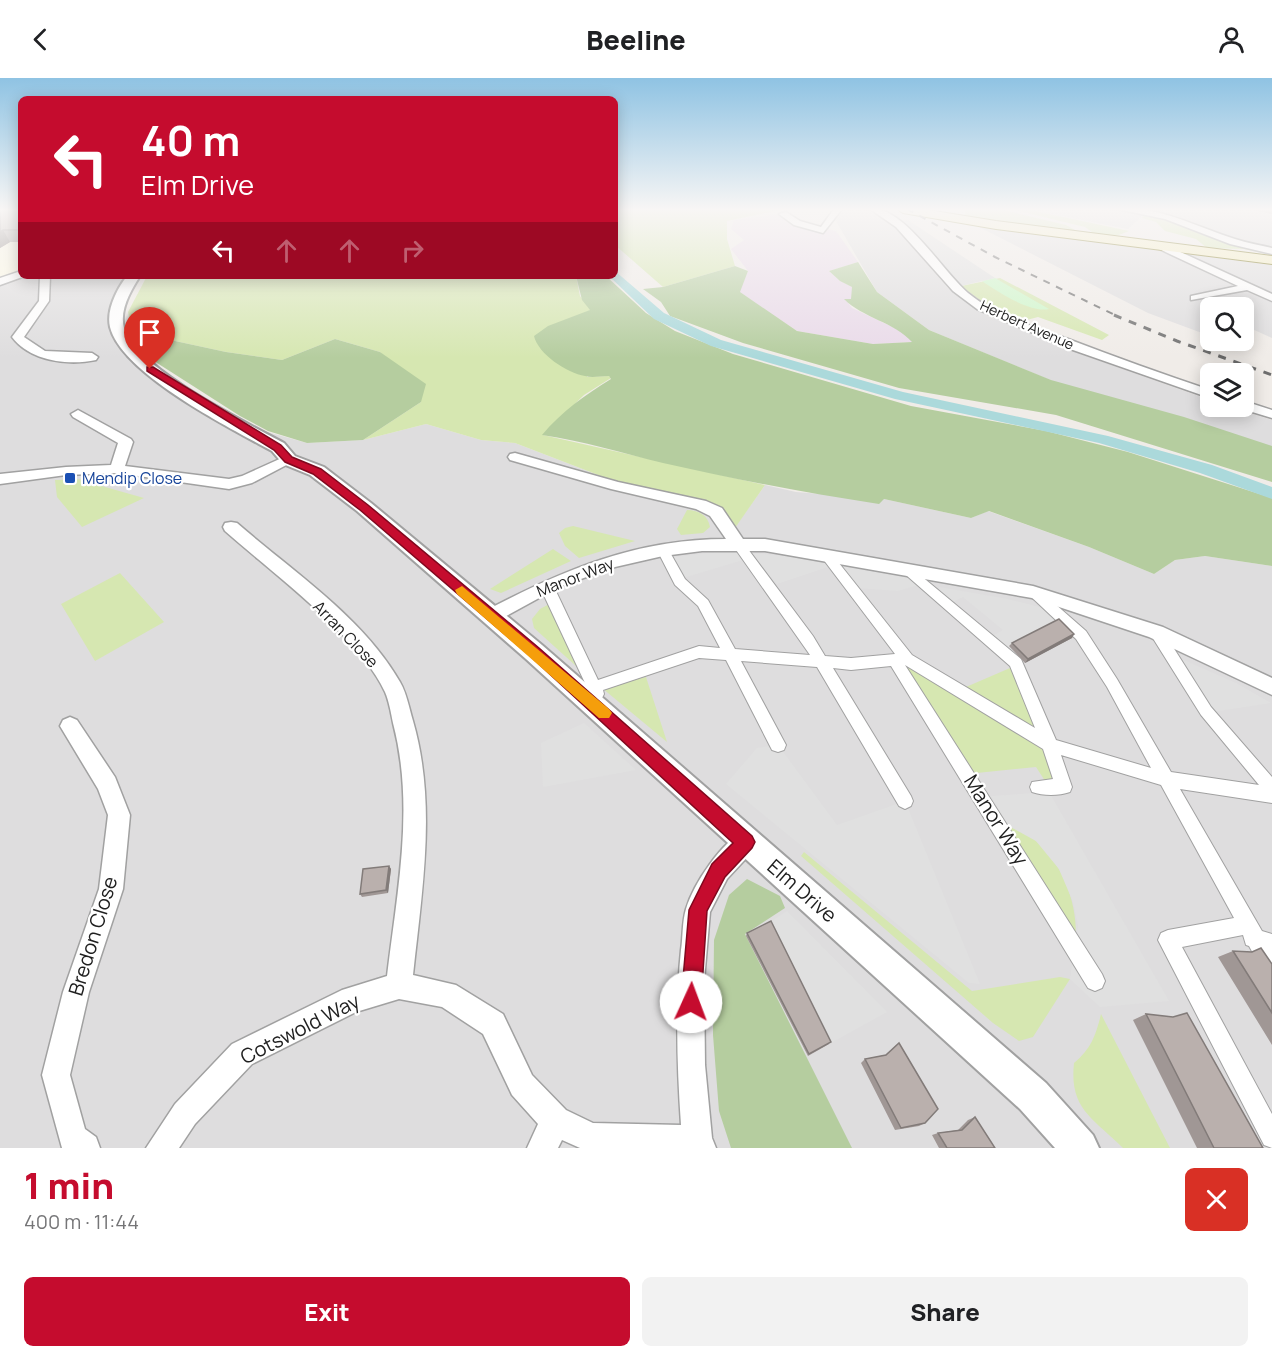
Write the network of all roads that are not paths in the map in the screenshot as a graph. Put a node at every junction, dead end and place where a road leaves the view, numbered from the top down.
1 (928, 259) edge
2 (1188, 259) edge
3 (18, 275) edge
4 (45, 279) edge
5 (131, 279) edge
6 (0, 282) edge
7 (1248, 287) junction
8 (1195, 298) dead end
9 (1272, 298) edge
10 (89, 353) dead end
11 (1200, 390) edge
12 (1254, 408) edge
13 (78, 414) dead end
14 (1272, 414) edge
15 (515, 458) dead end
16 (289, 459) junction
17 (117, 469) junction
18 (0, 479) edge
19 (231, 528) dead end
20 (738, 544) junction
21 (663, 550) junction
22 (827, 556) junction
23 (904, 568) junction
24 (547, 587) junction
25 (1033, 592) junction
26 (491, 616) junction
27 (1156, 632) junction
28 (729, 655) junction
29 (901, 660) junction
30 (823, 663) junction
31 (1272, 687) edge
32 (600, 700) junction
33 (70, 726) dead end
34 (778, 745) dead end
35 (1050, 745) junction
36 (1165, 779) junction
37 (1038, 787) dead end
38 (1272, 789) edge
39 (1272, 795) edge
40 (905, 801) dead end
41 (746, 842) junction
42 (1257, 936) edge
43 (1272, 968) edge
44 (1095, 981) dead end
45 (399, 986) junction
46 (555, 1121) junction
47 (1272, 1137) edge
48 (699, 1144) edge
49 (85, 1148) edge
50 (161, 1148) edge
51 (542, 1148) edge
52 (1080, 1148) edge

1 - 11 street, Herbert Avenue
2 - 7 street
3 - 6 street
4 - 10 street
5 - 16 street, Elm Drive
7 - 8 street
7 - 9 street
12 - 14 street
13 - 17 street
15 - 20 street
16 - 17 street
16 - 26 street, Elm Drive
17 - 18 street
19 - 45 street, Arran Close
20 - 21 street, Manor Way
20 - 22 street, Manor Way
20 - 30 street
21 - 24 street, Manor Way
21 - 28 street
22 - 23 street, Manor Way
22 - 29 street, Manor Way
23 - 25 street, Manor Way
23 - 35 street
24 - 26 street, Manor Way
24 - 32 street
25 - 27 street, Manor Way
25 - 36 street
26 - 32 street, Elm Drive
27 - 31 street, Manor Way
27 - 38 street
28 - 30 street
28 - 32 street
28 - 34 street
29 - 30 street
29 - 35 street, Manor Way
29 - 44 street, Manor Way
30 - 40 street
32 - 41 street, Elm Drive
33 - 49 street, Bredon Close
35 - 36 street, Manor Way
35 - 37 street
36 - 39 street, Manor Way
36 - 42 street
41 - 48 street
41 - 52 street, Elm Drive
42 - 43 street
42 - 47 street
45 - 46 street, Cotswold Way
45 - 50 street, Cotswold Way
46 - 48 street, Cotswold Way
46 - 51 street

